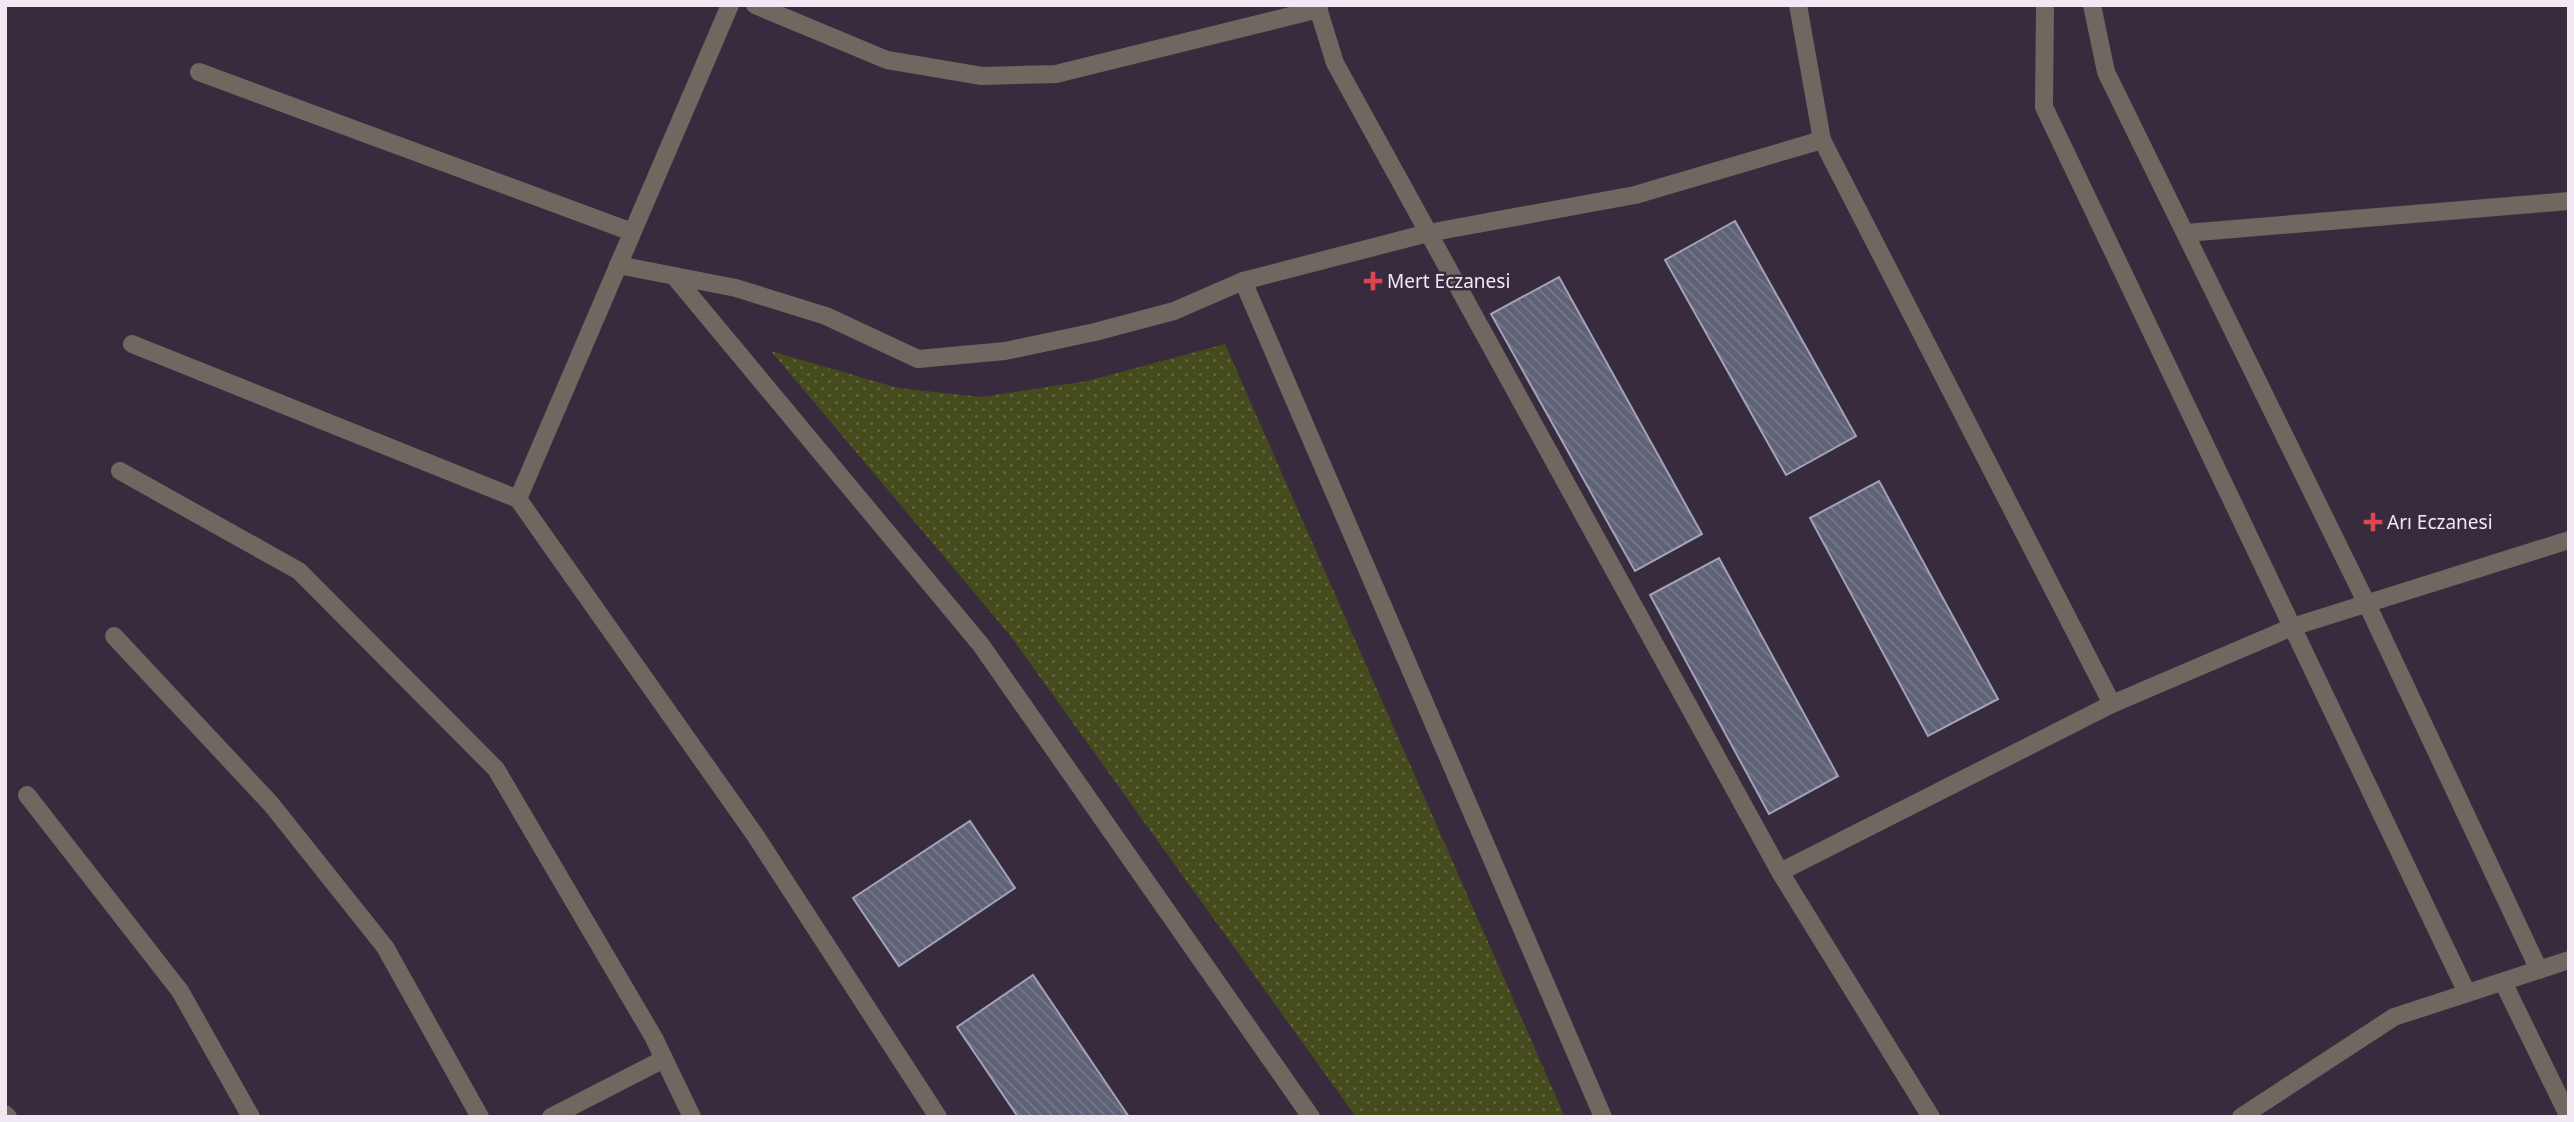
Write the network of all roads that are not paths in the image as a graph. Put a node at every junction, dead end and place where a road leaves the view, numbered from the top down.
1 (730, 5) edge
2 (755, 5) edge
3 (1798, 5) edge
4 (2045, 5) edge
5 (2092, 5) edge
6 (1318, 7) edge
7 (199, 72) dead end
8 (1822, 140) junction
9 (2569, 201) edge
10 (632, 232) junction
11 (1428, 233) junction
12 (2186, 233) junction
13 (618, 265) junction
14 (674, 276) junction
15 (1243, 281) junction
16 (132, 344) dead end
17 (120, 471) dead end
18 (518, 499) junction
19 (2569, 540) edge
20 (2367, 604) junction
21 (2292, 627) junction
22 (114, 636) dead end
23 (2112, 704) junction
24 (27, 794) dead end
25 (1780, 872) junction
26 (2569, 960) edge
27 (2539, 970) junction
28 (2503, 982) junction
29 (2467, 993) junction
30 (664, 1059) junction
31 (251, 1117) edge
32 (480, 1117) edge
33 (551, 1117) edge
34 (692, 1117) edge
35 (938, 1117) edge
36 (1311, 1117) edge
37 (1603, 1117) edge
38 (1931, 1117) edge
39 (2241, 1117) edge
40 (2569, 1117) edge

1 - 10 street
2 - 6 street
3 - 8 street
4 - 21 street
5 - 12 street
6 - 11 street
7 - 10 street
8 - 11 street
8 - 23 street
9 - 12 street
10 - 13 street
11 - 15 street
11 - 25 street
12 - 20 street
13 - 14 street
13 - 18 street
14 - 15 street
14 - 36 street
15 - 37 street
16 - 18 street
17 - 30 street
18 - 35 street
19 - 20 street
20 - 21 street
20 - 27 street
21 - 23 street
21 - 29 street
22 - 32 street
23 - 25 street
24 - 31 street
25 - 38 street
26 - 27 street
27 - 28 street
28 - 29 street
28 - 40 street
29 - 39 street
30 - 33 street
30 - 34 street

